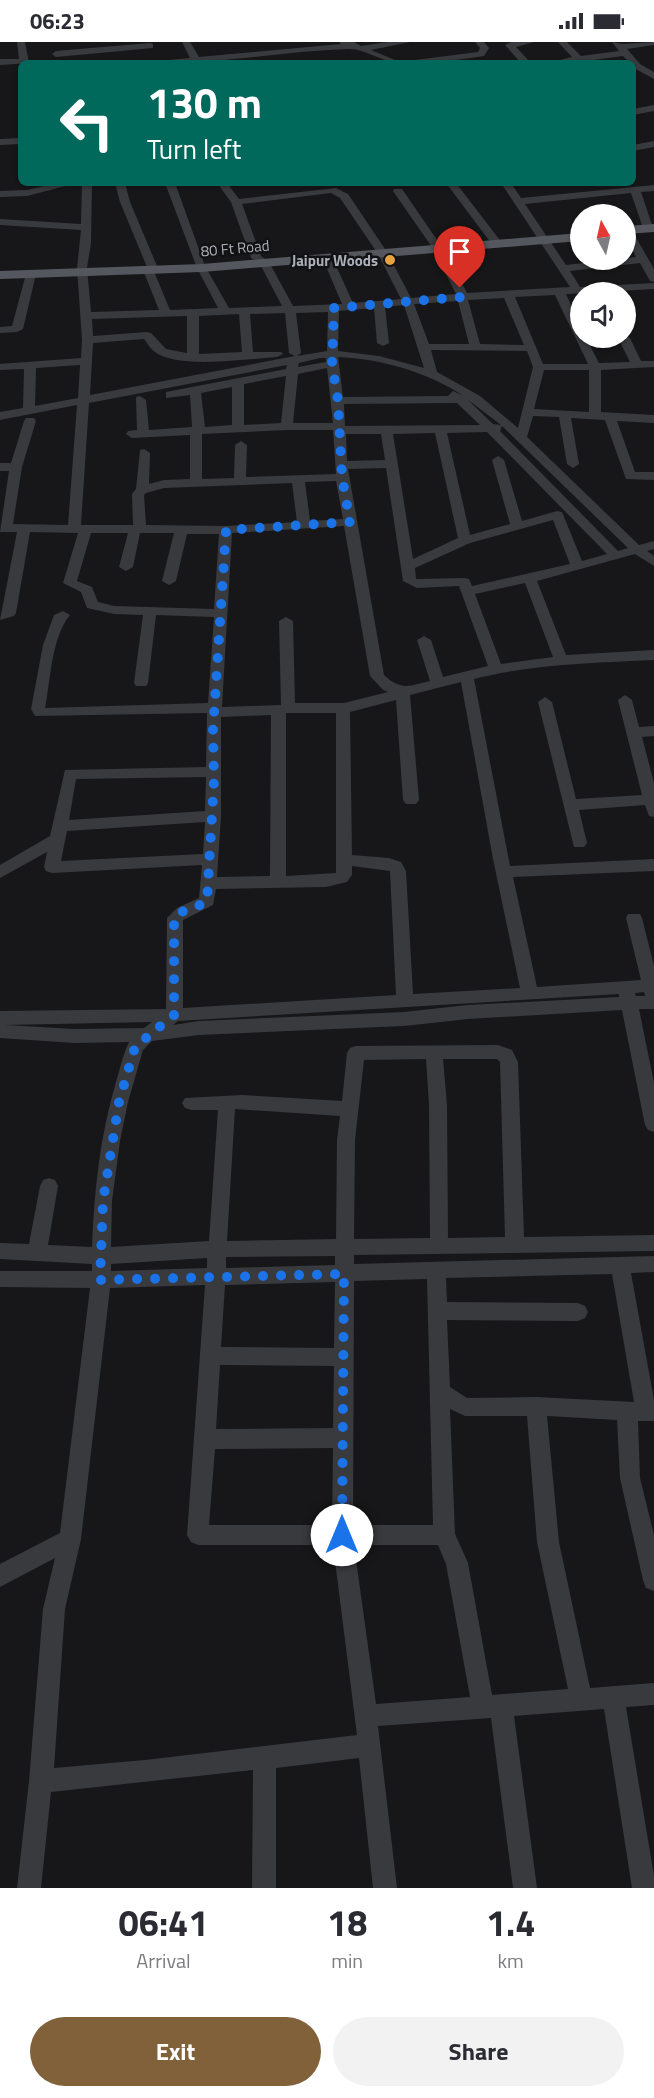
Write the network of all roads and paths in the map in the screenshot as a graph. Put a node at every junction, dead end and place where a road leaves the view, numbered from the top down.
1 (21, 42) edge
2 (53, 42) edge
3 (186, 42) edge
4 (400, 42) edge
5 (406, 42) edge
6 (479, 42) edge
7 (530, 42) edge
8 (562, 42) edge
9 (654, 42) edge
10 (348, 43) edge
11 (365, 46) edge
12 (150, 47) edge
13 (621, 48) edge
14 (281, 51) junction
15 (57, 59) edge
16 (239, 59) edge
17 (24, 60) edge
18 (196, 60) edge
19 (285, 60) edge
20 (391, 60) edge
21 (438, 60) edge
22 (523, 60) edge
23 (583, 60) edge
24 (631, 60) edge
25 (0, 62) edge
26 (18, 62) edge
27 (636, 66) edge
28 (654, 76) edge
29 (654, 108) edge
30 (636, 110) edge
31 (18, 141) edge
32 (0, 142) edge
33 (654, 144) edge
34 (636, 147) edge
35 (65, 186) edge
36 (87, 186) edge
37 (121, 186) edge
38 (171, 186) edge
39 (224, 186) edge
40 (453, 186) edge
41 (508, 186) edge
42 (565, 186) edge
43 (636, 187) edge
44 (654, 188) edge
45 (398, 191) dead end
46 (0, 194) edge
47 (571, 196) junction
48 (519, 201) junction
49 (654, 201) edge
50 (236, 202) junction
51 (26, 203) edge
52 (0, 222) edge
53 (85, 227) junction
54 (652, 229) edge
55 (636, 231) edge
56 (570, 236) edge
57 (541, 238) junction
58 (495, 241) junction
59 (636, 247) edge
60 (438, 248) junction
61 (381, 251) junction
62 (327, 257) junction
63 (643, 259) junction
64 (260, 260) junction
65 (201, 266) junction
66 (150, 268) junction
67 (562, 269) junction
68 (0, 270) edge
69 (82, 270) junction
70 (31, 274) junction
71 (0, 275) edge
72 (654, 279) edge
73 (571, 282) edge
74 (654, 286) edge
75 (636, 288) edge
76 (570, 290) edge
77 (559, 291) junction
78 (508, 294) junction
79 (462, 297) junction
80 (410, 302) junction
81 (380, 304) junction
82 (348, 305) junction
83 (334, 308) junction
84 (290, 309) junction
85 (244, 310) junction
86 (225, 311) junction
87 (166, 313) junction
88 (193, 313) junction
89 (142, 314) junction
90 (570, 314) edge
91 (87, 316) junction
92 (0, 330) edge
93 (147, 335) junction
94 (88, 340) junction
95 (383, 343) dead end
96 (425, 347) junction
97 (475, 347) junction
98 (532, 348) junction
99 (586, 348) edge
100 (629, 348) edge
101 (248, 355) junction
102 (193, 356) junction
103 (294, 356) junction
104 (332, 359) junction
105 (87, 361) junction
106 (654, 364) edge
107 (30, 365) junction
108 (637, 365) junction
109 (0, 367) edge
110 (539, 367) junction
111 (595, 367) junction
112 (291, 372) junction
113 (431, 372) junction
114 (238, 382) junction
115 (195, 390) junction
116 (460, 399) junction
117 (140, 400) junction
118 (338, 401) junction
119 (84, 405) junction
120 (527, 412) junction
121 (564, 414) junction
122 (29, 415) junction
123 (595, 415) junction
124 (0, 416) edge
125 (610, 417) junction
126 (654, 419) edge
127 (508, 424) junction
128 (0, 426) edge
129 (287, 426) junction
130 (238, 428) junction
131 (440, 428) junction
132 (340, 429) junction
133 (197, 430) junction
134 (386, 430) junction
135 (492, 430) junction
136 (521, 438) junction
137 (241, 445) dead end
138 (144, 453) dead end
139 (498, 460) dead end
140 (392, 464) junction
141 (573, 465) dead end
142 (0, 467) edge
143 (16, 467) junction
144 (342, 471) junction
145 (654, 476) edge
146 (298, 478) junction
147 (240, 480) junction
148 (196, 482) junction
149 (142, 490) junction
150 (559, 497) junction
151 (550, 517) junction
152 (350, 522) junction
153 (304, 525) junction
154 (518, 525) junction
155 (3, 528) edge
156 (24, 528) junction
157 (80, 529) junction
158 (137, 529) junction
159 (181, 530) junction
160 (226, 530) junction
161 (465, 540) junction
162 (654, 545) edge
163 (636, 549) junction
164 (616, 556) junction
165 (654, 562) edge
166 (408, 566) junction
167 (577, 566) junction
168 (126, 567) dead end
169 (530, 579) junction
170 (169, 581) dead end
171 (468, 591) junction
172 (150, 611) junction
173 (221, 613) junction
174 (63, 615) dead end
175 (0, 616) edge
176 (286, 621) dead end
177 (424, 640) dead end
178 (654, 655) edge
179 (561, 660) junction
180 (496, 669) junction
181 (467, 677) junction
182 (141, 683) dead end
183 (438, 684) junction
184 (403, 692) junction
185 (625, 700) dead end
186 (545, 702) dead end
187 (343, 708) junction
188 (283, 709) junction
189 (215, 710) junction
190 (654, 731) edge
191 (634, 732) junction
192 (213, 772) junction
193 (411, 800) dead end
194 (653, 803) edge
195 (570, 805) junction
196 (213, 816) junction
197 (58, 839) junction
198 (579, 843) dead end
199 (210, 859) junction
200 (345, 860) junction
201 (654, 865) edge
202 (0, 872) edge
203 (504, 872) junction
204 (278, 882) junction
205 (209, 883) junction
206 (0, 885) edge
207 (634, 918) dead end
208 (652, 985) edge
209 (530, 994) junction
210 (627, 996) junction
211 (405, 1001) junction
212 (654, 1003) edge
213 (174, 1015) junction
214 (0, 1018) edge
215 (0, 1031) edge
216 (147, 1035) junction
217 (434, 1051) junction
218 (227, 1102) junction
219 (191, 1103) dead end
220 (349, 1109) junction
221 (654, 1125) edge
222 (49, 1186) dead end
223 (654, 1243) edge
224 (515, 1245) junction
225 (439, 1246) junction
226 (345, 1248) junction
227 (219, 1250) junction
228 (0, 1251) edge
229 (37, 1253) junction
230 (100, 1256) junction
231 (654, 1264) edge
232 (620, 1265) junction
233 (436, 1271) junction
234 (344, 1274) junction
235 (217, 1276) junction
236 (0, 1279) edge
237 (100, 1280) junction
238 (436, 1311) junction
239 (578, 1312) dead end
240 (212, 1356) junction
241 (344, 1357) junction
242 (438, 1391) junction
243 (536, 1406) junction
244 (642, 1412) edge
245 (342, 1438) junction
246 (206, 1439) junction
247 (342, 1535) junction
248 (444, 1535) junction
249 (70, 1539) junction
250 (0, 1576) edge
251 (654, 1580) edge
252 (654, 1694) edge
253 (613, 1696) junction
254 (581, 1698) junction
255 (492, 1707) junction
256 (366, 1716) junction
257 (369, 1745) junction
258 (265, 1758) junction
259 (41, 1781) junction
260 (29, 1888) edge
261 (264, 1888) edge
262 (385, 1888) edge
263 (525, 1888) edge
264 (644, 1888) edge

1 - 17 street
2 - 15 street
3 - 18 street
4 - 5 street
4 - 11 street
6 - 21 street
7 - 22 street
8 - 23 street
9 - 13 street
10 - 11 street
10 - 14 street
11 - 20 street
12 - 15 street
13 - 23 street
13 - 24 street
14 - 16 street
14 - 19 street
25 - 26 street
27 - 28 street
29 - 30 street
31 - 32 street
33 - 34 street
35 - 51 street
36 - 53 street
37 - 66 street
38 - 65 street
39 - 50 street
40 - 58 street
41 - 48 street
42 - 47 street
43 - 44 street
43 - 47 street
43 - 49 street
43 - 54 street
45 - 60 street
46 - 51 street
47 - 48 street
48 - 57 street
50 - 61 street
50 - 64 street
51 - 52 street
51 - 53 street
53 - 69 street
54 - 55 main road
56 - 57 main road, 80 Ft Road
57 - 58 main road, 80 Ft Road
57 - 60 main road, 80 Ft Road
57 - 67 street
58 - 60 main road, 80 Ft Road
59 - 63 street
60 - 61 main road, 80 Ft Road
60 - 79 street
61 - 62 main road, 80 Ft Road
61 - 64 main road, 80 Ft Road
61 - 80 street
62 - 64 main road, 80 Ft Road
62 - 82 street
63 - 67 street
63 - 72 street
64 - 65 main road, 80 Ft Road
64 - 84 street
65 - 66 main road, 80 Ft Road
65 - 86 street
66 - 69 main road, 80 Ft Road
66 - 87 street
67 - 73 street
68 - 69 main road, 80 Ft Road
69 - 70 main road, 80 Ft Road
69 - 91 street
70 - 71 main road, 80 Ft Road
70 - 92 street
74 - 75 street
76 - 77 street
77 - 78 street
77 - 90 street
78 - 79 street
78 - 98 street
79 - 80 street
79 - 97 street
80 - 81 street
80 - 96 street
81 - 82 street
81 - 95 street
82 - 83 street
83 - 84 street
83 - 104 street
84 - 85 street
84 - 103 street
85 - 86 street
85 - 101 street
86 - 88 street
87 - 88 street
87 - 89 street
88 - 102 street
89 - 91 street
89 - 93 street
91 - 94 street
93 - 94 street
93 - 102 street
94 - 105 street
96 - 97 street
96 - 113 street
97 - 98 street
98 - 110 street
99 - 111 street
100 - 108 street
101 - 102 street
101 - 103 street
103 - 104 street
103 - 112 street
103 - 119 street
104 - 112 street
104 - 113 street
104 - 116 street
104 - 118 street
105 - 107 street
105 - 119 street
106 - 108 street
107 - 109 street
107 - 122 street
108 - 111 street
110 - 111 street
110 - 120 street
111 - 123 street
112 - 114 street
112 - 129 street
113 - 127 street
114 - 115 street
114 - 130 street
115 - 117 street
115 - 133 street
116 - 118 street
116 - 135 street
117 - 119 street
117 - 133 street
118 - 132 street
119 - 122 street
119 - 157 street
120 - 121 street
120 - 136 street
121 - 123 street
121 - 141 street
122 - 124 street
122 - 128 street
122 - 143 street
123 - 125 street
125 - 126 street
125 - 145 street
127 - 135 street
127 - 136 street
129 - 130 street
129 - 132 street
130 - 133 street
131 - 134 street
131 - 135 street
131 - 161 street
132 - 134 street
132 - 144 street
133 - 148 street
134 - 140 street
135 - 150 street
136 - 163 street
137 - 147 street
138 - 149 street
139 - 154 street
140 - 144 street
140 - 166 street
142 - 143 street
143 - 155 street
144 - 146 street
144 - 152 street
146 - 147 street
146 - 153 street
147 - 148 street
148 - 149 street
149 - 158 street
150 - 151 street
150 - 164 street
151 - 154 street
151 - 167 street
152 - 153 street
152 - 184 street
153 - 160 street
154 - 161 street
155 - 156 street
156 - 157 street
156 - 175 street
157 - 158 street
157 - 172 street
158 - 159 street
158 - 168 street
159 - 160 street
159 - 170 street
160 - 173 street
161 - 166 street
162 - 163 street
163 - 164 street
163 - 165 street
164 - 167 street
166 - 171 street
167 - 169 street
169 - 171 street
169 - 179 street
171 - 180 street
172 - 173 street
172 - 182 street
173 - 189 street
174 - 189 street
176 - 188 street
177 - 183 street
178 - 179 street
179 - 180 street
180 - 181 street
181 - 183 street
181 - 203 street
183 - 184 street
184 - 187 street
184 - 193 street
185 - 191 street
186 - 195 street
187 - 188 street
187 - 200 street
188 - 189 street
188 - 204 street
189 - 192 street
190 - 191 street
191 - 194 street
192 - 196 street
192 - 197 street
194 - 195 street
195 - 198 street
196 - 197 street
196 - 199 street
197 - 199 street
197 - 202 street
197 - 206 street
199 - 205 street
200 - 204 street
200 - 211 street
201 - 203 street
203 - 209 street
204 - 205 street
205 - 213 street
207 - 208 street
208 - 210 street
208 - 212 street
209 - 210 street
209 - 211 street
210 - 212 street
210 - 216 street
210 - 221 street
211 - 213 street
213 - 214 street
213 - 216 street
215 - 216 street
216 - 230 street
217 - 220 street
217 - 224 street
217 - 225 street
218 - 219 street
218 - 220 street
218 - 227 street
220 - 226 street
222 - 229 street
223 - 224 street
224 - 225 street
225 - 226 street
226 - 227 street
226 - 234 street
227 - 230 street
227 - 235 street
228 - 229 street
229 - 230 street
230 - 237 street
231 - 232 street
232 - 233 street
232 - 244 street
233 - 234 street
233 - 238 street
234 - 235 street
234 - 241 street
235 - 237 street
235 - 240 street
236 - 237 street
237 - 249 street
238 - 239 street
238 - 242 street
240 - 241 street
240 - 246 street
241 - 245 street
242 - 243 street
242 - 248 street
243 - 244 street
243 - 254 street
244 - 251 street
245 - 246 street
245 - 247 street
246 - 247 street
247 - 248 street
247 - 256 street
248 - 255 street
249 - 250 street
249 - 259 street
252 - 253 street
253 - 254 street
253 - 264 street
254 - 255 street
255 - 256 street
255 - 263 street
256 - 257 street
257 - 258 street
257 - 262 street
258 - 259 street
258 - 261 street
259 - 260 street

